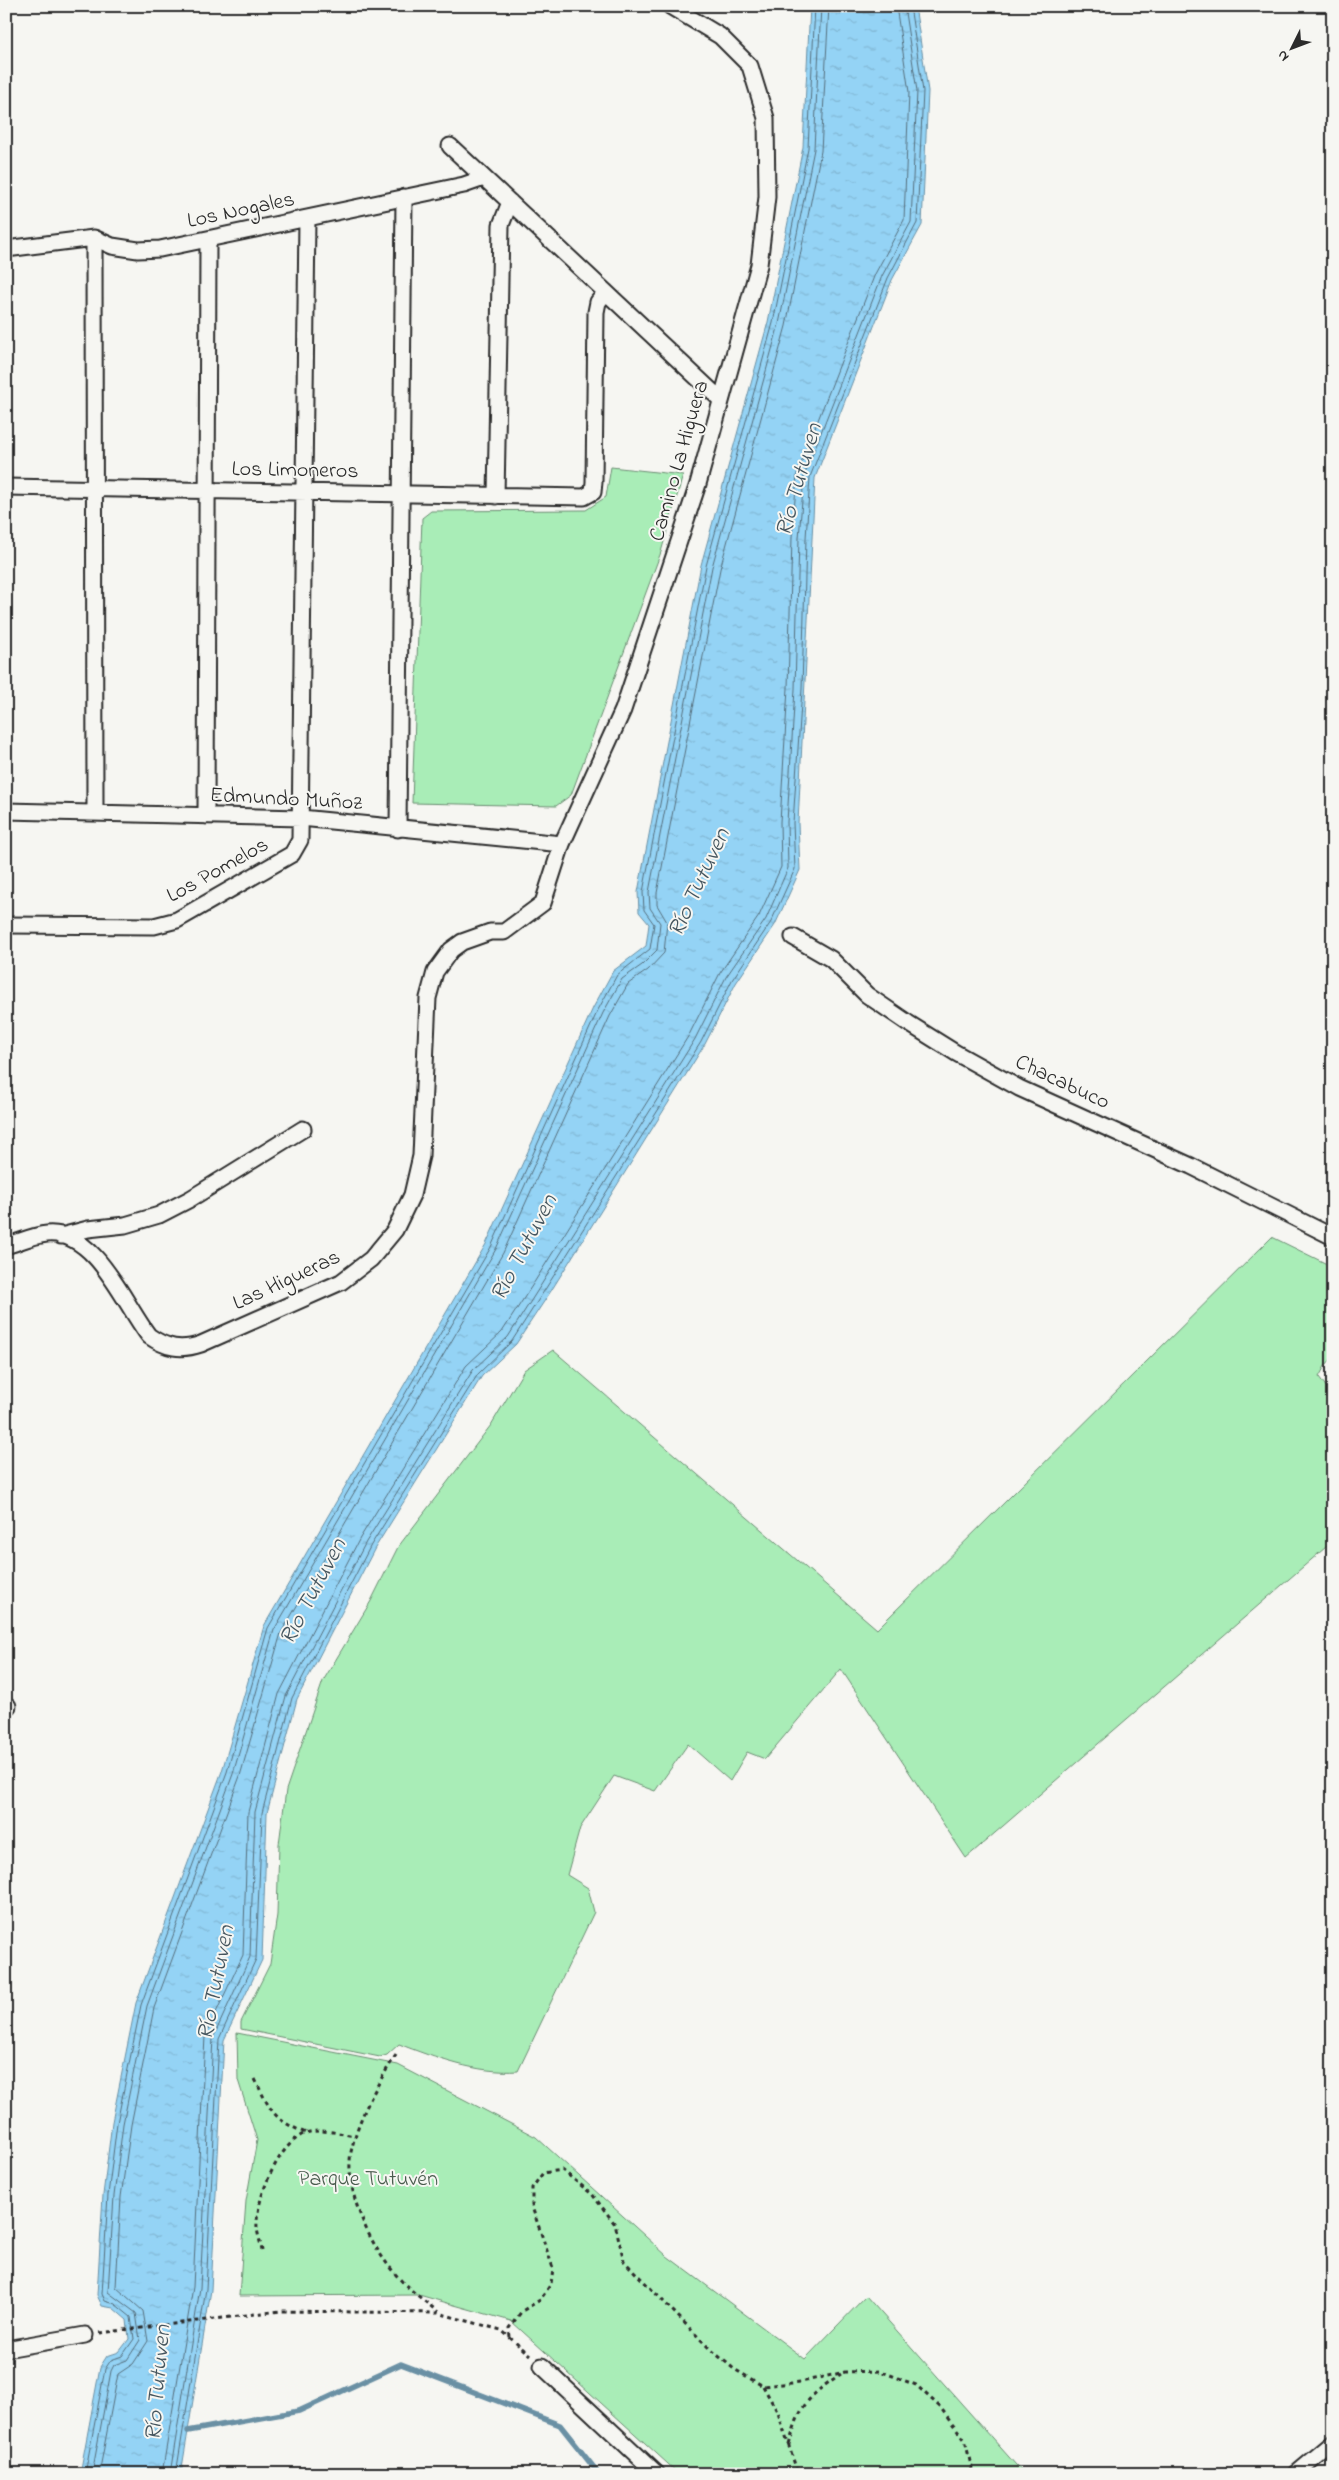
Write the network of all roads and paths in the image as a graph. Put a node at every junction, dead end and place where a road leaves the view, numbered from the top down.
1 (670, 6) edge
2 (450, 146) dead end
3 (484, 178) junction
4 (404, 197) junction
5 (510, 202) junction
6 (307, 218) junction
7 (94, 238) junction
8 (208, 240) junction
9 (6, 249) edge
10 (606, 292) junction
11 (720, 399) junction
12 (6, 487) edge
13 (94, 488) junction
14 (207, 491) junction
15 (305, 492) junction
16 (402, 495) junction
17 (496, 496) junction
18 (6, 812) edge
19 (96, 813) junction
20 (206, 816) junction
21 (301, 818) junction
22 (398, 829) junction
23 (562, 844) junction
24 (6, 926) edge
25 (504, 932) joint
26 (793, 937) dead end
27 (303, 1129) dead end
28 (61, 1236) junction
29 (1333, 1238) edge
30 (6, 1246) edge
31 (396, 2055) dead end
32 (255, 2079) dead end
33 (306, 2133) junction
34 (356, 2136) junction
35 (262, 2251) dead end
36 (438, 2313) junction
37 (84, 2335) joint
38 (510, 2337) junction
39 (6, 2349) edge
40 (542, 2366) joint
41 (845, 2372) junction
42 (763, 2386) junction
43 (1333, 2443) edge
44 (789, 2445) junction
45 (657, 2474) edge
46 (798, 2474) edge
47 (973, 2474) edge
48 (1296, 2474) edge

1 - 11 street, Camino La Higuera
2 - 3 street
3 - 4 street, Los Nogales
3 - 5 street
4 - 6 street, Los Nogales
4 - 16 street
5 - 10 street
5 - 17 street
6 - 8 street, Los Nogales
6 - 15 street, Los Pomelos
7 - 8 street, Los Nogales
7 - 9 street, Los Nogales
7 - 13 street
8 - 14 street
10 - 11 street
10 - 17 street, Los Limoneros
11 - 23 street, Camino La Higuera
12 - 13 street, Los Limoneros
13 - 14 street, Los Limoneros
13 - 19 street
14 - 15 street, Los Limoneros
14 - 20 street
15 - 16 street, Los Limoneros
15 - 21 street, Los Pomelos
16 - 17 street, Los Limoneros
16 - 22 street
18 - 19 street, Edmundo Muñoz
19 - 20 street, Edmundo Muñoz
20 - 21 street, Edmundo Muñoz
21 - 22 street, Edmundo Muñoz
21 - 24 street, Los Pomelos
22 - 23 street, Edmundo Muñoz
23 - 25 street, Camino La Higuera
25 - 28 street, Las Higueras
26 - 29 street, Chacabuco
27 - 28 street
28 - 30 street, Las Higueras
31 - 34 path
32 - 33 path
33 - 34 path
33 - 35 path
34 - 36 path
36 - 37 path
36 - 38 path
37 - 39 street
38 - 40 path
38 - 42 path
40 - 45 street
41 - 42 path
41 - 44 path
41 - 47 path
42 - 44 path
43 - 48 street
44 - 46 path

